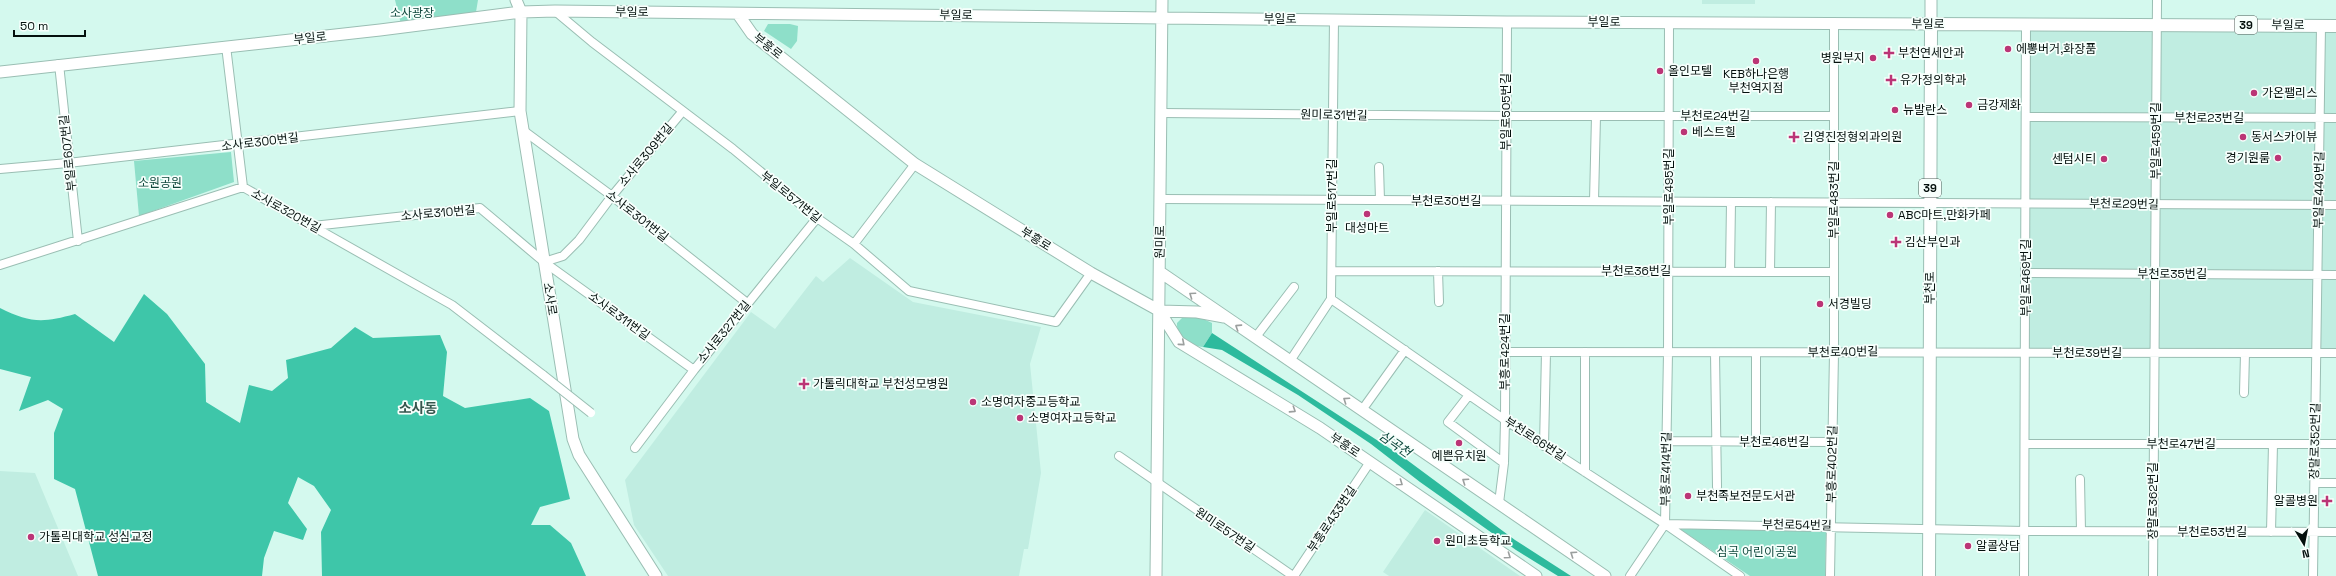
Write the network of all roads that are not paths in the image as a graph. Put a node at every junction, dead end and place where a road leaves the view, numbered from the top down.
1 (516, 0) edge
2 (1162, 0) edge
3 (1931, 0) edge
4 (2157, 0) edge
5 (555, 11) junction
6 (521, 12) junction
7 (738, 14) junction
8 (1162, 18) junction
9 (1334, 19) junction
10 (1507, 22) junction
11 (1670, 22) junction
12 (1834, 23) junction
13 (1931, 24) junction
14 (2156, 24) junction
15 (2026, 25) junction
16 (2321, 26) junction
17 (2336, 26) edge
18 (226, 46) junction
19 (59, 64) junction
20 (0, 72) edge
21 (520, 111) junction
22 (682, 112) junction
23 (1162, 113) junction
24 (1333, 115) junction
25 (1506, 116) junction
26 (1596, 116) junction
27 (1669, 116) junction
28 (1834, 116) junction
29 (2027, 117) junction
30 (2320, 117) junction
31 (2156, 118) junction
32 (2336, 118) edge
33 (524, 131) junction
34 (237, 144) junction
35 (68, 163) junction
36 (915, 164) junction
37 (1379, 167) dead end
38 (0, 169) edge
39 (243, 187) junction
40 (612, 196) junction
41 (1161, 200) junction
42 (1332, 200) junction
43 (1380, 200) junction
44 (1505, 201) junction
45 (1594, 202) junction
46 (1668, 202) junction
47 (1731, 202) junction
48 (1771, 202) junction
49 (1834, 202) junction
50 (1930, 203) junction
51 (2026, 203) junction
52 (2155, 204) junction
53 (2319, 205) junction
54 (2336, 205) edge
55 (817, 218) junction
56 (313, 226) junction
57 (78, 241) junction
58 (854, 244) junction
59 (544, 262) junction
60 (0, 265) edge
61 (1332, 271) junction
62 (1438, 271) junction
63 (1505, 271) junction
64 (1160, 272) junction
65 (1668, 272) junction
66 (1730, 272) junction
67 (1770, 272) junction
68 (1834, 272) junction
69 (1091, 273) junction
70 (2026, 273) junction
71 (2155, 274) junction
72 (2318, 274) junction
73 (2336, 275) edge
74 (1294, 287) dead end
75 (1331, 299) junction
76 (1439, 302) dead end
77 (747, 303) junction
78 (1160, 311) junction
79 (1224, 317) junction
80 (1255, 338) junction
81 (1404, 350) junction
82 (1930, 351) junction
83 (1505, 352) junction
84 (1546, 352) junction
85 (1585, 352) junction
86 (1668, 352) junction
87 (1715, 352) junction
88 (2026, 352) junction
89 (1756, 353) junction
90 (1834, 353) junction
91 (2154, 353) junction
92 (2245, 353) junction
93 (2317, 353) junction
94 (2336, 353) edge
95 (1290, 361) junction
96 (694, 370) junction
97 (2244, 393) dead end
98 (1468, 394) junction
99 (1362, 410) junction
100 (591, 413) dead end
101 (1505, 420) junction
102 (1667, 441) junction
103 (1716, 441) junction
104 (1756, 442) junction
105 (1832, 442) junction
106 (2026, 444) junction
107 (2154, 444) junction
108 (2273, 444) junction
109 (2315, 444) junction
110 (2336, 444) edge
111 (1544, 446) junction
112 (635, 448) dead end
113 (1119, 456) dead end
114 (1370, 462) junction
115 (1504, 463) junction
116 (1585, 472) junction
117 (2080, 479) dead end
118 (2315, 483) junction
119 (2336, 483) edge
120 (1158, 484) junction
121 (1717, 487) dead end
122 (1499, 503) junction
123 (1665, 524) junction
124 (1831, 525) junction
125 (1929, 529) junction
126 (2024, 531) junction
127 (2081, 531) junction
128 (2153, 532) junction
129 (2271, 532) junction
130 (2314, 532) junction
131 (2336, 532) edge
132 (656, 576) edge
133 (1156, 576) edge
134 (1293, 576) edge
135 (1536, 576) edge
136 (1605, 576) edge
137 (1630, 576) edge
138 (1740, 576) edge
139 (1830, 576) edge
140 (1929, 576) edge
141 (2024, 576) edge
142 (2153, 576) edge
143 (2314, 576) edge

1 - 6 street, 소사로
2 - 8 street, 원미로
3 - 13 street, 부천로
4 - 14 street, 부일로459번길
5 - 6 street, 부일로
5 - 7 street, 부일로
5 - 22 street, 부일로571번길
6 - 18 street, 부일로
6 - 21 street, 소사로
7 - 8 street, 부일로
7 - 36 street, 부흥로
8 - 9 street, 부일로
8 - 23 street, 원미로
9 - 10 street, 부일로
9 - 24 street, 부일로517번길
10 - 11 street, 부일로
10 - 25 street, 부일로505번길
11 - 12 street, 부일로
11 - 27 street, 부일로495번길
12 - 13 street, 부일로
12 - 28 street, 부일로483번길
13 - 15 main road, 부일로 / 39
13 - 50 main road, 부천로 / 39
14 - 15 main road, 부일로 / 39
14 - 16 main road, 부일로 / 39
14 - 31 street, 부일로459번길
15 - 29 street, 부일로469번길
16 - 17 main road, 부일로 / 39
16 - 30 street, 부일로449번길
18 - 19 street, 부일로
18 - 34 street
19 - 20 street, 부일로
19 - 35 street, 부일로607번길
21 - 33 street, 소사로
21 - 34 street, 소사로300번길
22 - 40 street, 소사로309번길
22 - 55 street, 부일로571번길
23 - 24 street, 원미로31번길
23 - 41 street, 원미로
24 - 25 street, 원미로31번길
24 - 42 street, 부일로517번길
25 - 26 street, 부천로24번길
25 - 44 street, 부일로505번길
26 - 27 street, 부천로24번길
26 - 45 street
27 - 28 street, 부천로24번길
27 - 46 street, 부일로495번길
28 - 49 street, 부일로483번길
29 - 31 street, 부천로23번길
29 - 51 street, 부일로469번길
30 - 31 street, 부천로23번길
30 - 32 street, 부천로23번길
30 - 53 street, 부일로449번길
31 - 52 street, 부일로459번길
33 - 40 street, 소사로301번길
33 - 59 street, 소사로
34 - 35 street, 소사로300번길
34 - 39 street
35 - 38 street, 소사로300번길
35 - 57 street, 부일로607번길
36 - 58 street
36 - 69 street, 부흥로
37 - 43 street
39 - 56 street, 소사로320번길
39 - 57 street, 소사로320번길
40 - 59 street, 소사로309번길
40 - 77 street, 소사로301번길
41 - 42 street, 부천로30번길
41 - 64 street, 원미로
42 - 43 street, 부천로30번길
42 - 61 street, 부일로517번길
43 - 44 street, 부천로30번길
44 - 45 street, 부천로30번길
44 - 63 street, 부흥로424번길
45 - 46 street, 부천로30번길
46 - 47 street, 부천로30번길
46 - 65 street, 부일로495번길
47 - 48 street, 부천로30번길
47 - 66 street
48 - 49 street, 부천로30번길
48 - 67 street
49 - 50 street, 부천로30번길
49 - 68 street, 부일로483번길
50 - 51 street, 부천로29번길
50 - 82 main road, 부천로 / 39
51 - 52 street, 부천로29번길
51 - 70 street, 부일로469번길
52 - 53 street, 부천로29번길
52 - 71 street, 부일로459번길
53 - 54 street, 부천로29번길
53 - 72 street, 부일로449번길
55 - 58 street, 부일로571번길
55 - 77 street, 소사로327번길
56 - 59 street, 소사로310번길
56 - 100 street, 소사로320번길, bridge
57 - 60 street, 소사로320번길
58 - 69 street, 부일로571번길
59 - 96 street, 소사로311번길
59 - 132 street, 소사로
61 - 62 street, 부천로36번길
61 - 75 street, 부일로517번길
62 - 63 street, 부천로36번길
62 - 76 street
63 - 65 street, 부천로36번길
63 - 83 street, 부흥로424번길
64 - 78 street, 원미로
79 -> 64 street, 부흥로
65 - 66 street, 부천로36번길
65 - 86 street, 부일로495번길
66 - 67 street, 부천로36번길
67 - 68 street, 부천로36번길
68 - 90 street, 부일로483번길
69 - 78 street, 부흥로
70 - 71 street, 부천로35번길
70 - 88 street, 부일로469번길
71 - 72 street, 부천로35번길
71 - 91 street, 부일로459번길
72 - 73 street, 부천로35번길
72 - 93 street, 부일로449번길
74 - 80 street
75 - 81 street, 부천로66번길
75 - 95 street
77 - 96 street, 소사로327번길
78 - 79 street, 부흥로
78 -> 114 street, 부흥로
78 - 120 street, 원미로
80 -> 79 street, 부흥로
80 - 95 street, 부흥로
81 - 98 street, 부천로66번길
81 - 99 street
82 - 88 street, 부천로39번길
82 - 90 street, 부천로40번길
82 - 125 main road, 부천로 / 39
83 - 84 street, 부천로40번길
83 - 101 street, 부흥로424번길
84 - 85 street, 부천로40번길
84 - 111 street
85 - 86 street, 부천로40번길
85 - 116 street
86 - 87 street, 부천로40번길
86 - 102 street, 부흥로414번길
87 - 89 street, 부천로40번길
87 - 103 street
88 - 91 street, 부천로39번길
88 - 106 street, 부일로469번길
89 - 90 street, 부천로40번길
89 - 104 street
90 - 105 street, 부흥로402번길
91 - 92 street, 부천로39번길
91 - 107 street, 장말로362번길
92 - 93 street, 부천로39번길
92 - 97 street
93 - 94 street, 부천로39번길
93 - 109 street, 장말로352번길
99 -> 95 street, 부흥로
96 - 112 street, 소사로327번길
98 - 101 street, 부천로66번길
98 - 115 street
122 -> 99 street, 부흥로
101 - 111 street, 부천로66번길
101 - 115 street, 부흥로424번길
102 - 103 street, 부천로46번길
102 - 123 street, 부흥로414번길
103 - 104 street, 부천로46번길
103 - 121 street
104 - 105 street, 부천로46번길
105 - 124 street, 부흥로402번길
106 - 107 street, 부천로47번길
106 - 126 street, 부일로469번길
107 - 108 street, 부천로47번길
107 - 128 street, 장말로362번길
108 - 109 street, 부천로47번길
108 - 129 street
109 - 110 street, 부천로47번길
109 - 118 street, 장말로352번길
111 - 116 street, 부천로66번길
113 - 120 street
114 - 134 street, 부흥로433번길
114 -> 135 street, 부흥로
115 - 122 street, 부흥로424번길
116 - 123 street, 부천로66번길
117 - 127 street
118 - 119 street
118 - 130 street, 장말로352번길
120 - 133 street, 원미로
120 - 134 street, 원미로57번길
136 -> 122 street, 부흥로
123 - 124 street, 부천로54번길
123 - 137 street, 부흥로414번길
123 - 138 street, 부천로66번길
124 - 125 street, 부천로54번길
124 - 139 street, 부흥로402번길
125 - 126 street, 부천로53번길
125 - 140 main road, 부천로 / 39
126 - 127 street, 부천로53번길
126 - 141 street, 부일로469번길
127 - 128 street, 부천로53번길
128 - 129 street, 부천로53번길
128 - 142 street, 장말로362번길
129 - 130 street, 부천로53번길
130 - 131 street, 부천로53번길
130 - 143 street, 장말로352번길

